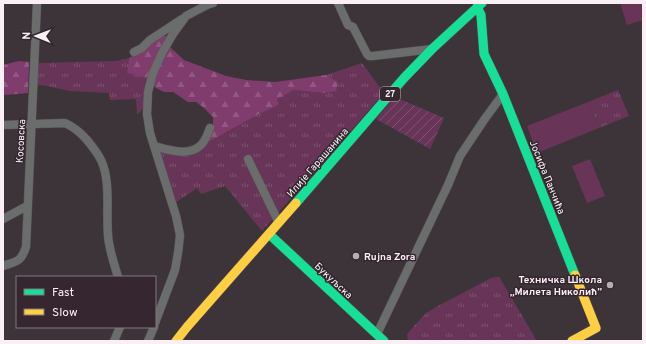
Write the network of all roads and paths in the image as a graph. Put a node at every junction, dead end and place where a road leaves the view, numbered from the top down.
1 (37, 3) edge
2 (213, 3) edge
3 (338, 3) edge
4 (480, 5) edge
5 (186, 16) junction
6 (432, 49) junction
7 (134, 52) dead end
8 (503, 94) junction
9 (31, 124) junction
10 (3, 125) edge
11 (210, 128) dead end
12 (154, 146) junction
13 (248, 159) dead end
14 (27, 206) junction
15 (3, 219) edge
16 (279, 223) junction
17 (269, 234) junction
18 (3, 266) edge
19 (118, 276) edge
20 (156, 320) edge
21 (120, 328) edge
22 (154, 328) edge
23 (377, 334) junction
24 (114, 341) edge
25 (148, 341) edge
26 (176, 341) edge
27 (384, 341) edge
28 (572, 341) edge

1 - 9 street, Косовска
2 - 5 street
3 - 6 street
4 - 6 main road, Илије Гарашанина / 27
4 - 8 main road, Јосифа Панчића
5 - 7 street
5 - 12 street
6 - 16 main road, Илије Гарашанина / 27
8 - 23 street
8 - 28 main road, Јосифа Панчића
9 - 10 street
9 - 14 street, Косовска
9 - 19 street
11 - 12 street
12 - 20 street
13 - 16 street
14 - 15 street
14 - 18 street, Косовска
16 - 17 main road, Илије Гарашанина / 27
17 - 23 main road, Букуљска
17 - 26 main road, Илије Гарашанина / 27
21 - 24 street
22 - 25 street
23 - 27 main road, Букуљска

